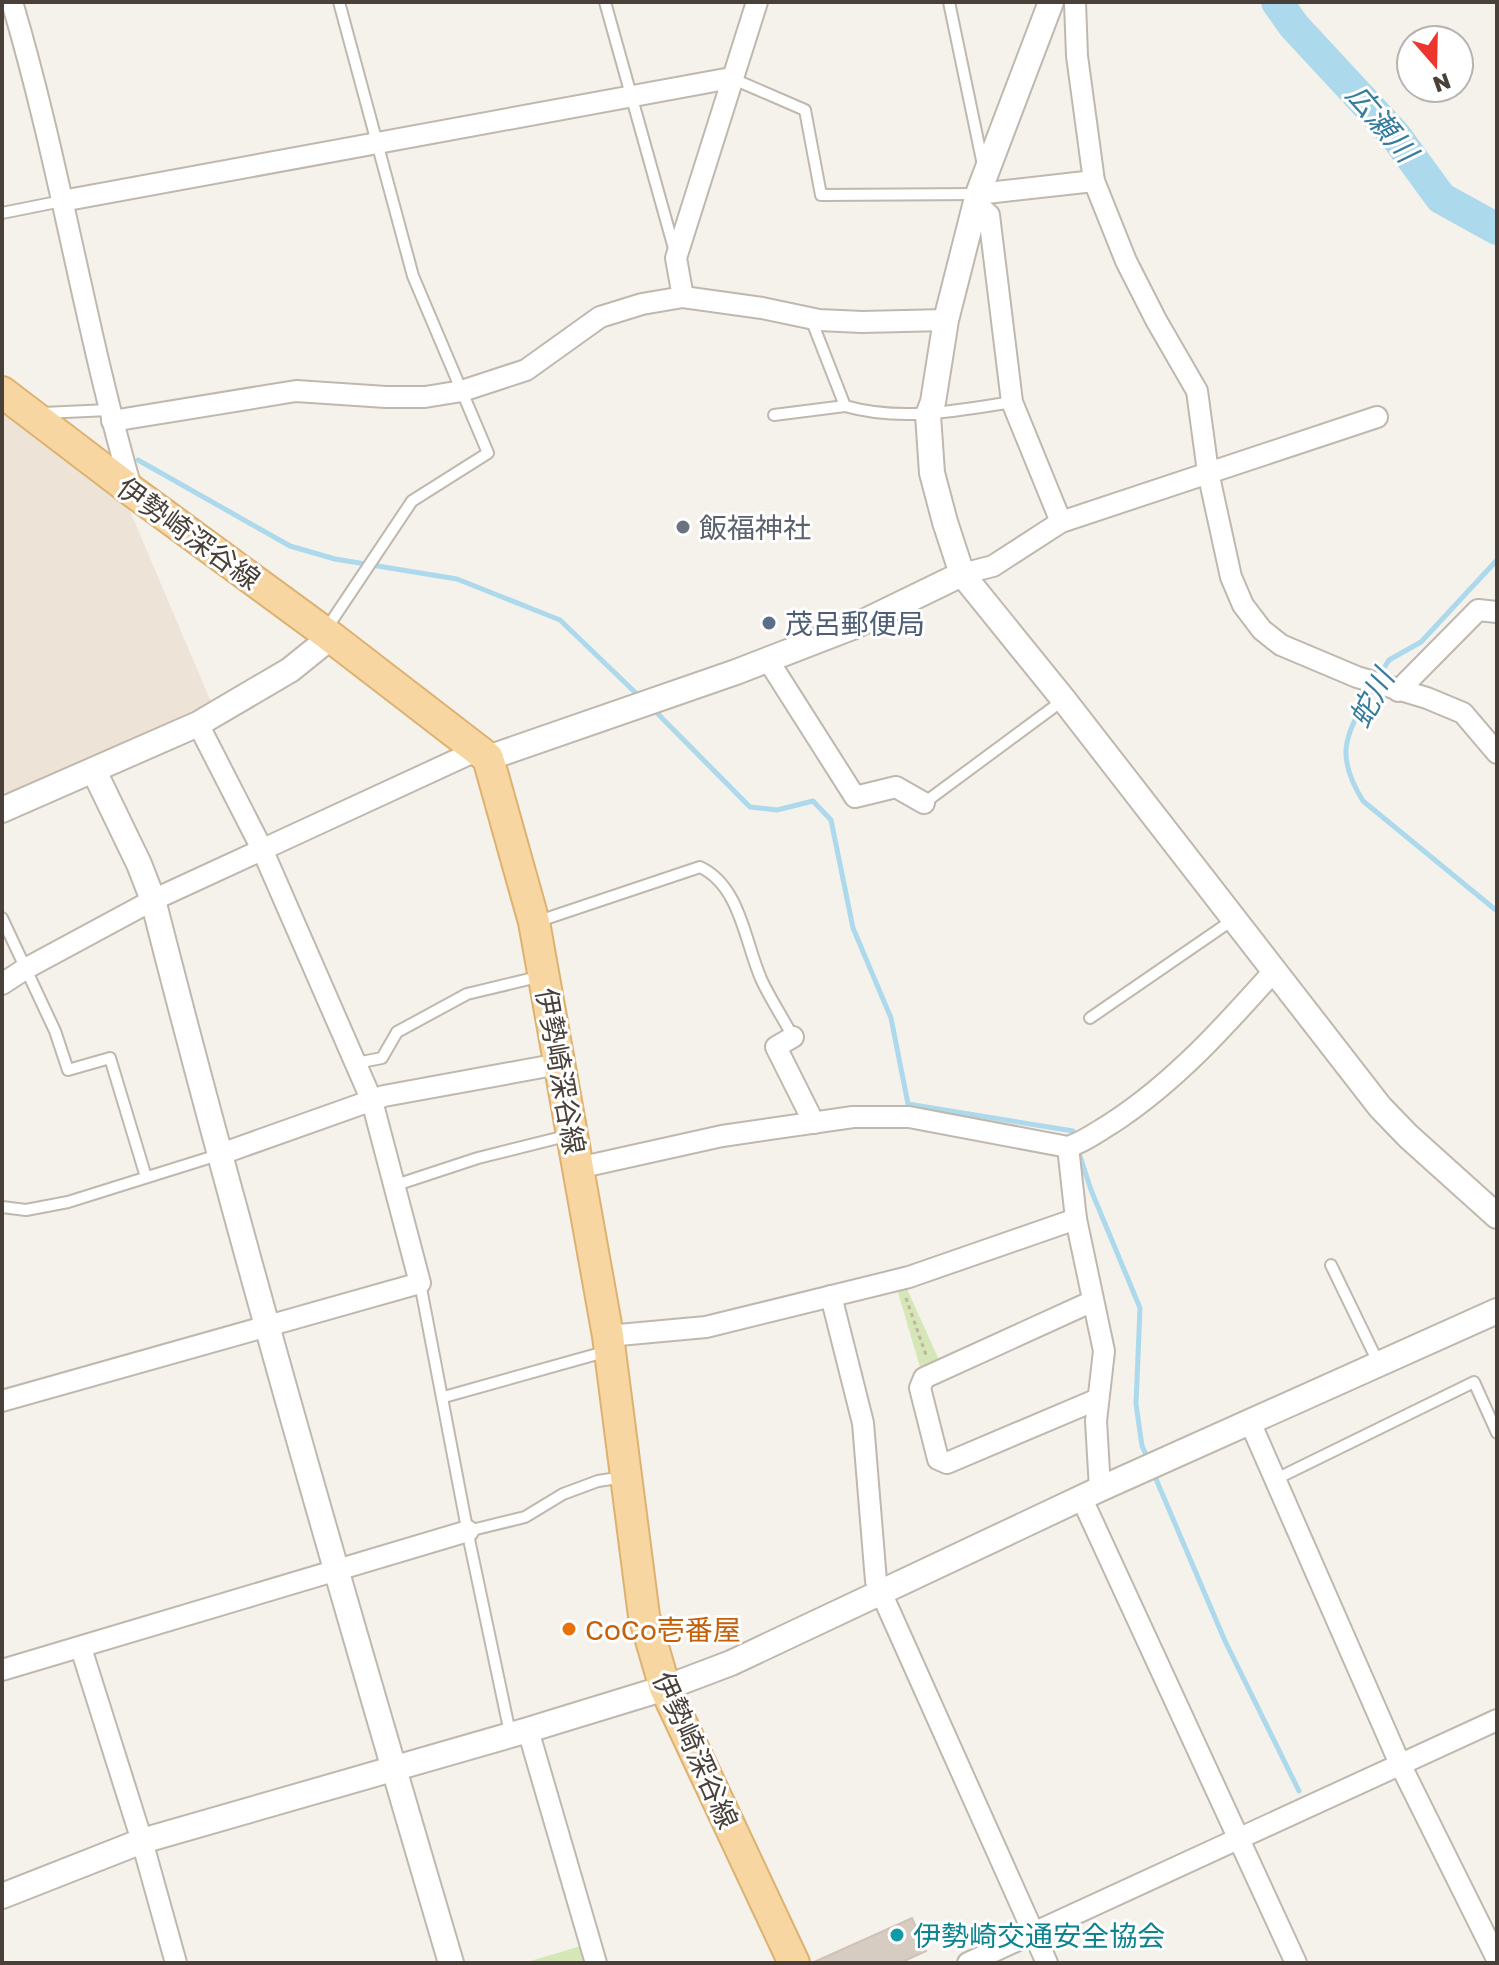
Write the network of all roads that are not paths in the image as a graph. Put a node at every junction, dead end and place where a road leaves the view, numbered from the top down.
1 (12, 2) edge
2 (339, 2) edge
3 (605, 2) edge
4 (757, 2) edge
5 (949, 2) edge
6 (1051, 2) edge
7 (1075, 2) edge
8 (731, 78) junction
9 (631, 98) junction
10 (378, 143) junction
11 (1094, 181) junction
12 (980, 192) junction
13 (62, 201) junction
14 (2, 213) edge
15 (676, 258) junction
16 (683, 297) junction
17 (811, 319) junction
18 (946, 320) junction
19 (462, 391) junction
20 (2, 392) edge
21 (1012, 402) junction
22 (845, 406) junction
23 (31, 414) junction
24 (110, 415) junction
25 (774, 415) dead end
26 (928, 415) junction
27 (1377, 417) dead end
28 (1208, 472) junction
29 (132, 491) junction
30 (1061, 522) junction
31 (962, 574) junction
32 (1497, 612) edge
33 (328, 634) junction
34 (768, 660) junction
35 (1398, 691) junction
36 (1064, 700) junction
37 (198, 724) junction
38 (1497, 753) edge
39 (483, 754) junction
40 (94, 771) junction
41 (924, 803) joint
42 (4, 805) edge
43 (262, 849) junction
44 (153, 900) junction
45 (2, 918) edge
46 (1235, 918) junction
47 (534, 922) junction
48 (25, 969) junction
49 (1275, 970) junction
50 (544, 976) junction
51 (2, 984) edge
52 (1090, 1018) dead end
53 (793, 1037) joint
54 (356, 1063) junction
55 (559, 1064) junction
56 (372, 1101) junction
57 (814, 1123) junction
58 (572, 1135) junction
59 (1068, 1147) junction
60 (218, 1155) junction
61 (578, 1168) junction
62 (146, 1177) junction
63 (396, 1185) junction
64 (2, 1207) edge
65 (1497, 1216) edge
66 (1076, 1219) junction
67 (1331, 1265) dead end
68 (420, 1283) junction
69 (831, 1296) junction
70 (1093, 1301) junction
71 (1497, 1311) edge
72 (266, 1327) junction
73 (609, 1343) junction
74 (1379, 1364) junction
75 (444, 1397) junction
76 (1098, 1399) junction
77 (2, 1401) edge
78 (1250, 1422) junction
79 (1497, 1433) edge
80 (626, 1476) junction
81 (1276, 1479) junction
82 (1091, 1494) junction
83 (468, 1531) junction
84 (335, 1570) junction
85 (881, 1594) junction
86 (81, 1648) junction
87 (2, 1670) edge
88 (665, 1688) junction
89 (1497, 1720) edge
90 (519, 1733) junction
91 (1400, 1764) junction
92 (394, 1768) junction
93 (1239, 1838) junction
94 (142, 1841) junction
95 (2, 1896) edge
96 (1034, 1933) junction
97 (1497, 1959) edge
98 (176, 1963) edge
99 (451, 1963) edge
100 (596, 1963) edge
101 (794, 1963) edge
102 (968, 1963) edge
103 (1047, 1963) edge
104 (1296, 1963) edge

1 - 13 street
2 - 10 lane
3 - 9 lane
4 - 8 street
5 - 12 lane
6 - 12 street
7 - 11 street
8 - 9 street
8 - 12 lane
8 - 15 street
9 - 10 street
9 - 15 lane
10 - 13 street
10 - 19 lane
11 - 12 street
11 - 28 street
12 - 18 street
12 - 21 street
13 - 14 lane
13 - 24 street
15 - 16 street
16 - 17 street
16 - 19 street
17 - 18 street
17 - 22 lane
18 - 26 street
19 - 24 street
19 - 33 lane
20 - 23 main road, 伊勢崎深谷線
21 - 26 lane
21 - 30 street
22 - 25 lane
22 - 26 lane
23 - 24 lane
23 - 29 main road, 伊勢崎深谷線
24 - 29 street
26 - 31 street
27 - 28 street
28 - 30 street
28 - 35 street
29 - 33 main road, 伊勢崎深谷線
30 - 31 street
31 - 34 street
31 - 36 street
32 - 35 street
33 - 37 street
33 - 39 main road, 伊勢崎深谷線
34 - 39 street
34 - 41 street
35 - 38 street
36 - 41 lane
36 - 46 street
37 - 40 street
37 - 43 street
39 - 43 street
39 - 47 main road, 伊勢崎深谷線
40 - 42 street
40 - 44 street
43 - 44 street
43 - 54 street
44 - 48 street
44 - 60 street
45 - 48 lane
46 - 49 street
46 - 52 lane
47 - 50 main road, 伊勢崎深谷線
47 - 53 lane
48 - 51 street
48 - 62 lane
49 - 59 street
49 - 65 street
50 - 54 lane
50 - 55 main road, 伊勢崎深谷線
53 - 57 street
54 - 56 street
55 - 56 street
55 - 58 main road, 伊勢崎深谷線
56 - 60 street
56 - 63 street
57 - 59 street
57 - 61 street
58 - 61 main road, 伊勢崎深谷線
58 - 63 lane
59 - 66 street
60 - 62 lane
60 - 72 street
61 - 73 main road, 伊勢崎深谷線
62 - 64 lane
63 - 68 street
66 - 69 street
66 - 70 street
67 - 74 lane
68 - 72 street
68 - 75 lane
69 - 73 street
69 - 85 street
70 - 76 street
70 - 76 street
71 - 74 street
72 - 77 street
72 - 84 street
73 - 75 lane
73 - 80 main road, 伊勢崎深谷線
74 - 78 street
75 - 83 lane
76 - 82 street
78 - 81 street
78 - 82 street
79 - 81 lane
80 - 83 lane
80 - 88 main road, 伊勢崎深谷線
81 - 91 street
82 - 85 street
82 - 93 street
83 - 84 street
83 - 90 lane
84 - 86 street
84 - 92 street
85 - 88 street
85 - 96 street
86 - 87 street
86 - 94 street
88 - 90 street
88 - 101 main road, 伊勢崎深谷線
89 - 91 street
90 - 92 street
90 - 100 street
91 - 93 street
91 - 97 street
92 - 94 street
92 - 99 street
93 - 96 street
93 - 104 street
94 - 95 street
94 - 98 street
96 - 102 street
96 - 103 street

